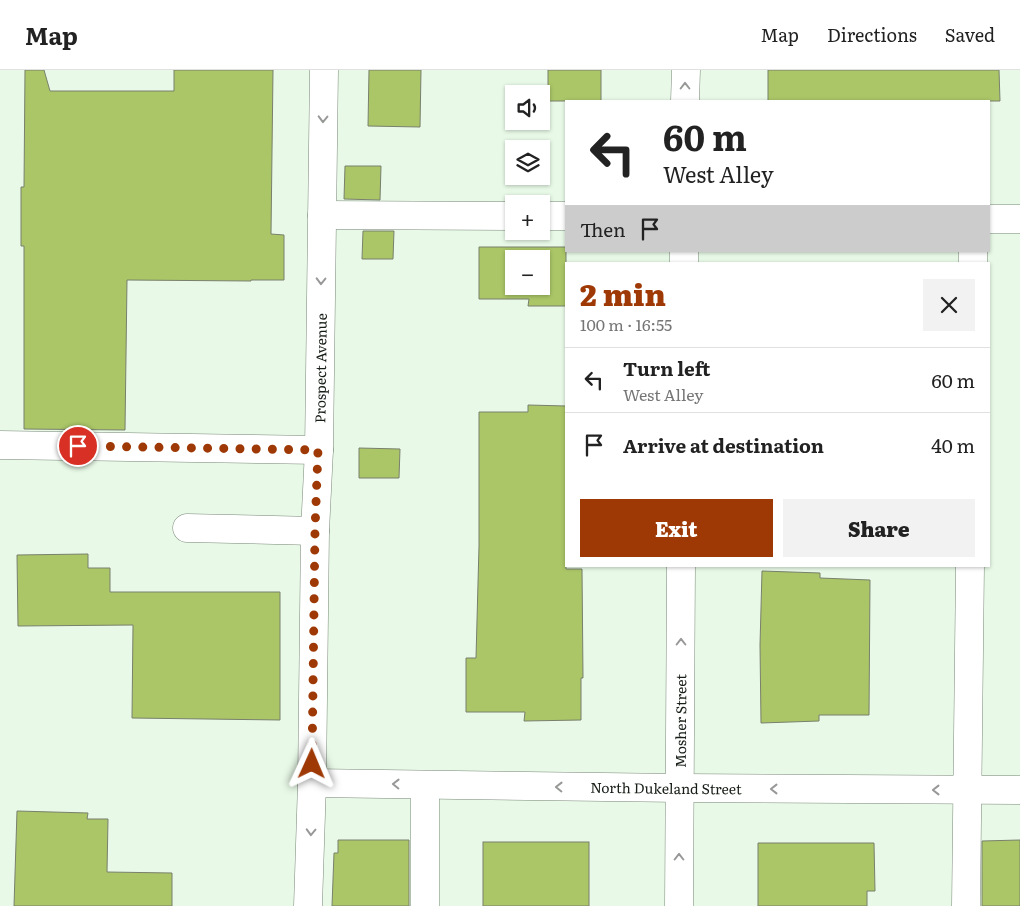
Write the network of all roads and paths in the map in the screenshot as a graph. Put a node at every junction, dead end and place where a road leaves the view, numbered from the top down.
1 (324, 70) edge
2 (686, 70) edge
3 (685, 100) edge
4 (322, 215) junction
5 (505, 216) edge
6 (550, 216) edge
7 (565, 216) edge
8 (990, 218) edge
9 (1020, 219) edge
10 (0, 445) edge
11 (318, 450) junction
12 (187, 528) dead end
13 (315, 530) junction
14 (682, 567) edge
15 (970, 567) edge
16 (312, 783) junction
17 (425, 785) junction
18 (680, 788) junction
19 (966, 790) junction
20 (1020, 790) edge
21 (308, 906) edge
22 (425, 906) edge
23 (678, 906) edge
24 (966, 906) edge

1 -> 4 street, Prospect Avenue
3 -> 2 street
4 - 5 street
4 -> 11 street, Prospect Avenue
6 - 7 street
8 - 9 street
10 - 11 street
11 - 13 street, Prospect Avenue
12 - 13 street
13 - 16 street, Prospect Avenue
18 -> 14 street, Mosher Street
15 - 19 street
17 -> 16 street, North Dukeland Street
16 -> 21 street, Prospect Avenue
18 -> 17 street, North Dukeland Street
17 - 22 street
19 -> 18 street, North Dukeland Street
23 -> 18 street, Mosher Street
19 - 20 street, North Dukeland Street
19 - 24 street

